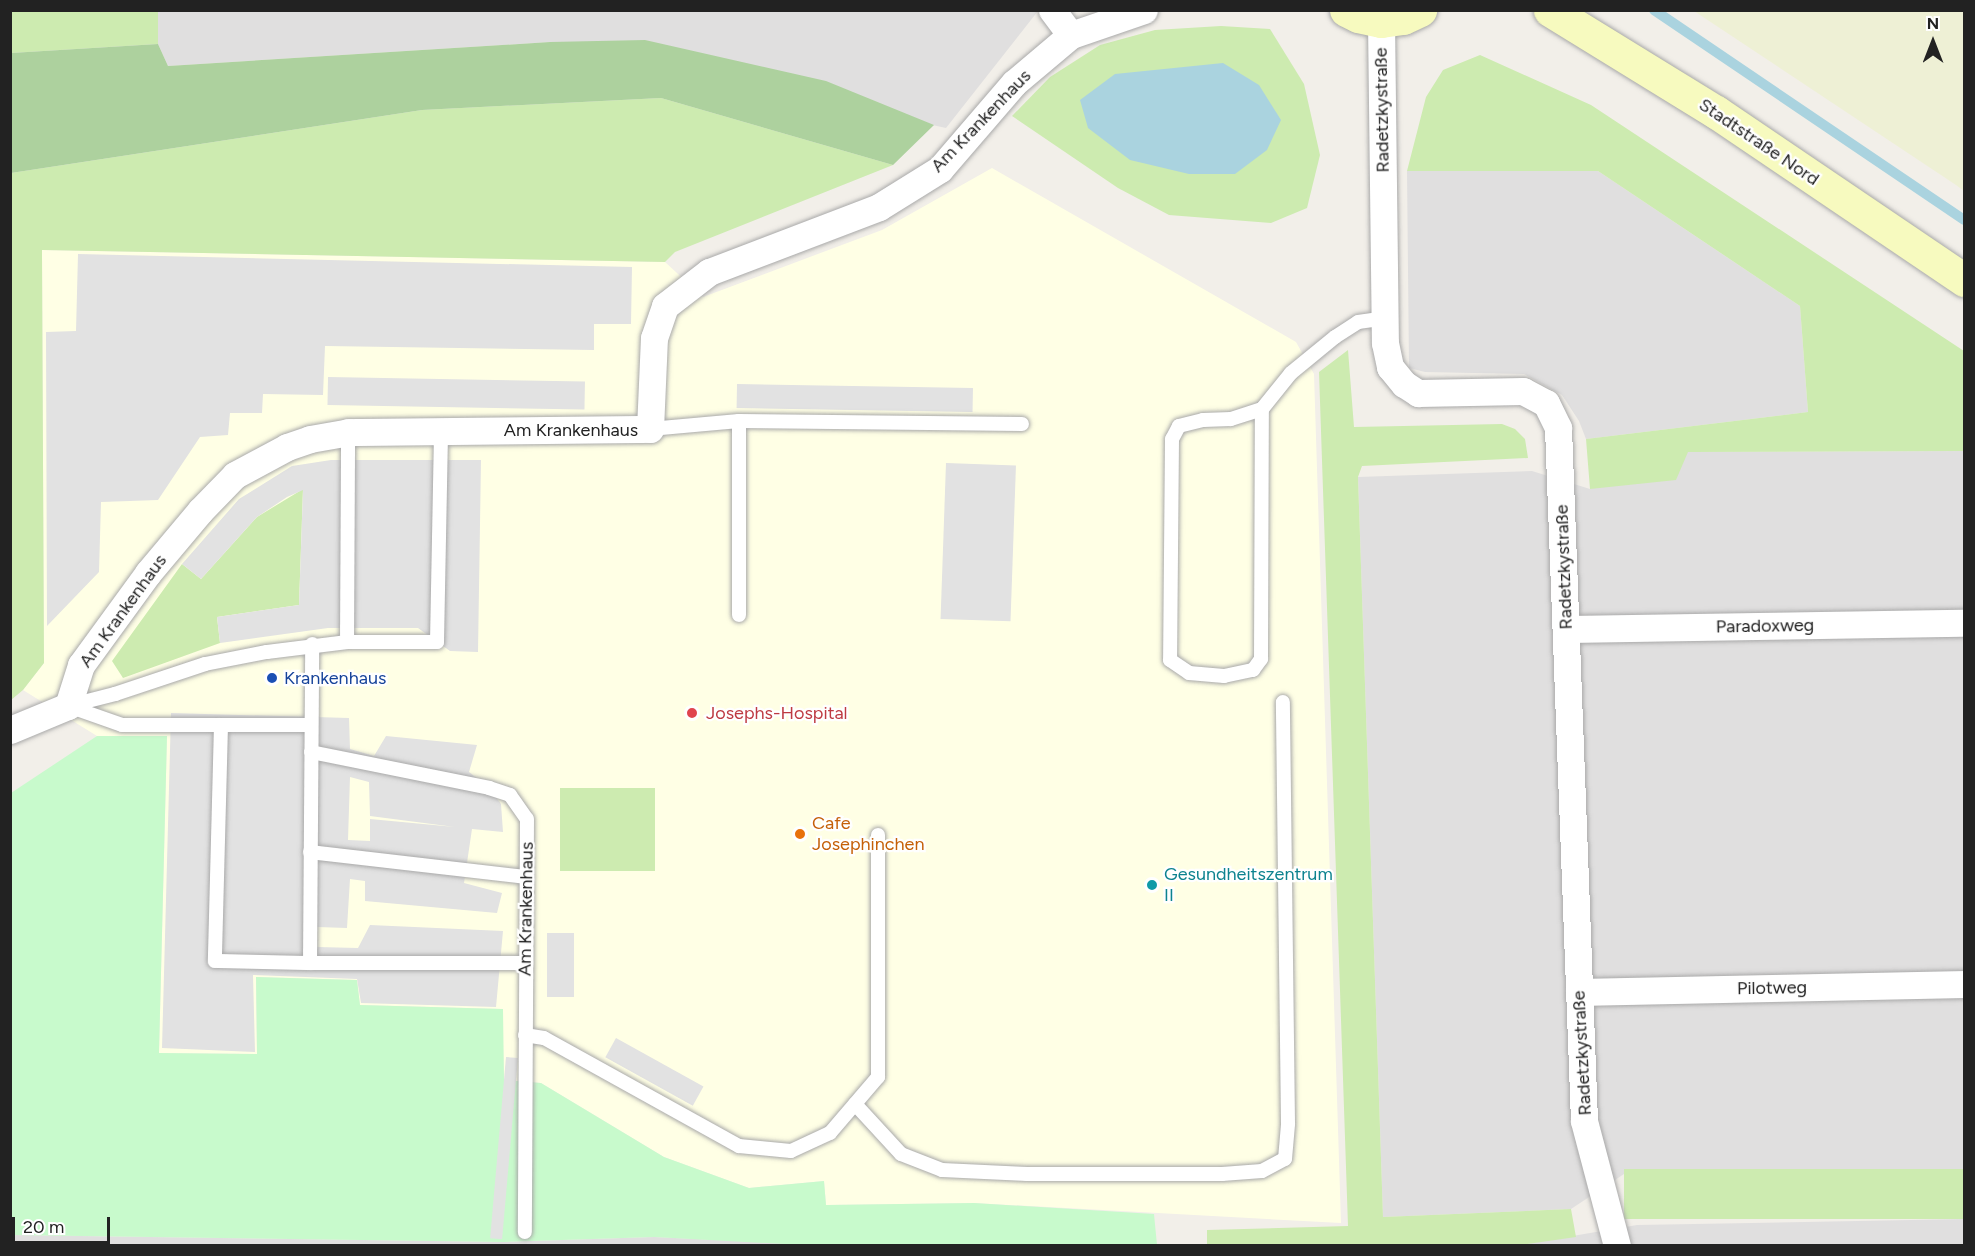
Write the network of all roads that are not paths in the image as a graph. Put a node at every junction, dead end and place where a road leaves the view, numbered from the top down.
1 (1052, 10) edge
2 (1144, 10) edge
3 (1346, 10) edge
4 (1420, 10) edge
5 (1550, 10) edge
6 (1381, 21) junction
7 (1071, 35) junction
8 (1965, 280) edge
9 (1385, 318) junction
10 (1262, 409) junction
11 (739, 421) junction
12 (1022, 423) dead end
13 (650, 429) junction
14 (441, 430) junction
15 (348, 432) junction
16 (739, 615) dead end
17 (1965, 623) edge
18 (1566, 629) junction
19 (347, 642) junction
20 (312, 644) junction
21 (1284, 702) dead end
22 (68, 706) junction
23 (221, 725) junction
24 (311, 725) junction
25 (10, 730) edge
26 (311, 753) junction
27 (878, 835) dead end
28 (310, 852) junction
29 (526, 877) junction
30 (310, 963) junction
31 (525, 963) junction
32 (1965, 984) edge
33 (1579, 992) junction
34 (525, 1035) junction
35 (855, 1104) junction
36 (525, 1232) dead end
37 (1617, 1245) edge

1 - 7 street
2 - 7 street, Am Krankenhaus
3 - 6 main road
4 - 6 main road
5 - 8 main road, Stadtstraße Nord
6 - 9 street, Radetzkystraße
7 - 13 street, Am Krankenhaus
9 - 10 lane
9 - 18 street, Radetzkystraße
10 - 10 lane
11 - 12 lane
11 - 13 lane
11 - 16 lane
13 - 14 street, Am Krankenhaus
14 - 15 street, Am Krankenhaus
14 - 19 lane
15 - 19 lane
15 - 22 street, Am Krankenhaus
17 - 18 street, Paradoxweg
18 - 33 street, Radetzkystraße
19 - 20 lane
20 - 22 lane
20 - 24 lane
21 - 35 lane
22 - 23 lane
22 - 25 street
23 - 24 lane
23 - 30 lane
24 - 26 lane
26 - 28 lane
26 - 29 lane, Am Krankenhaus
27 - 35 lane
28 - 29 lane
28 - 30 lane
29 - 31 lane, Am Krankenhaus
30 - 31 lane
31 - 34 lane, Am Krankenhaus
32 - 33 street, Pilotweg
33 - 37 street, Radetzkystraße
34 - 35 lane
34 - 36 lane, Am Krankenhaus

